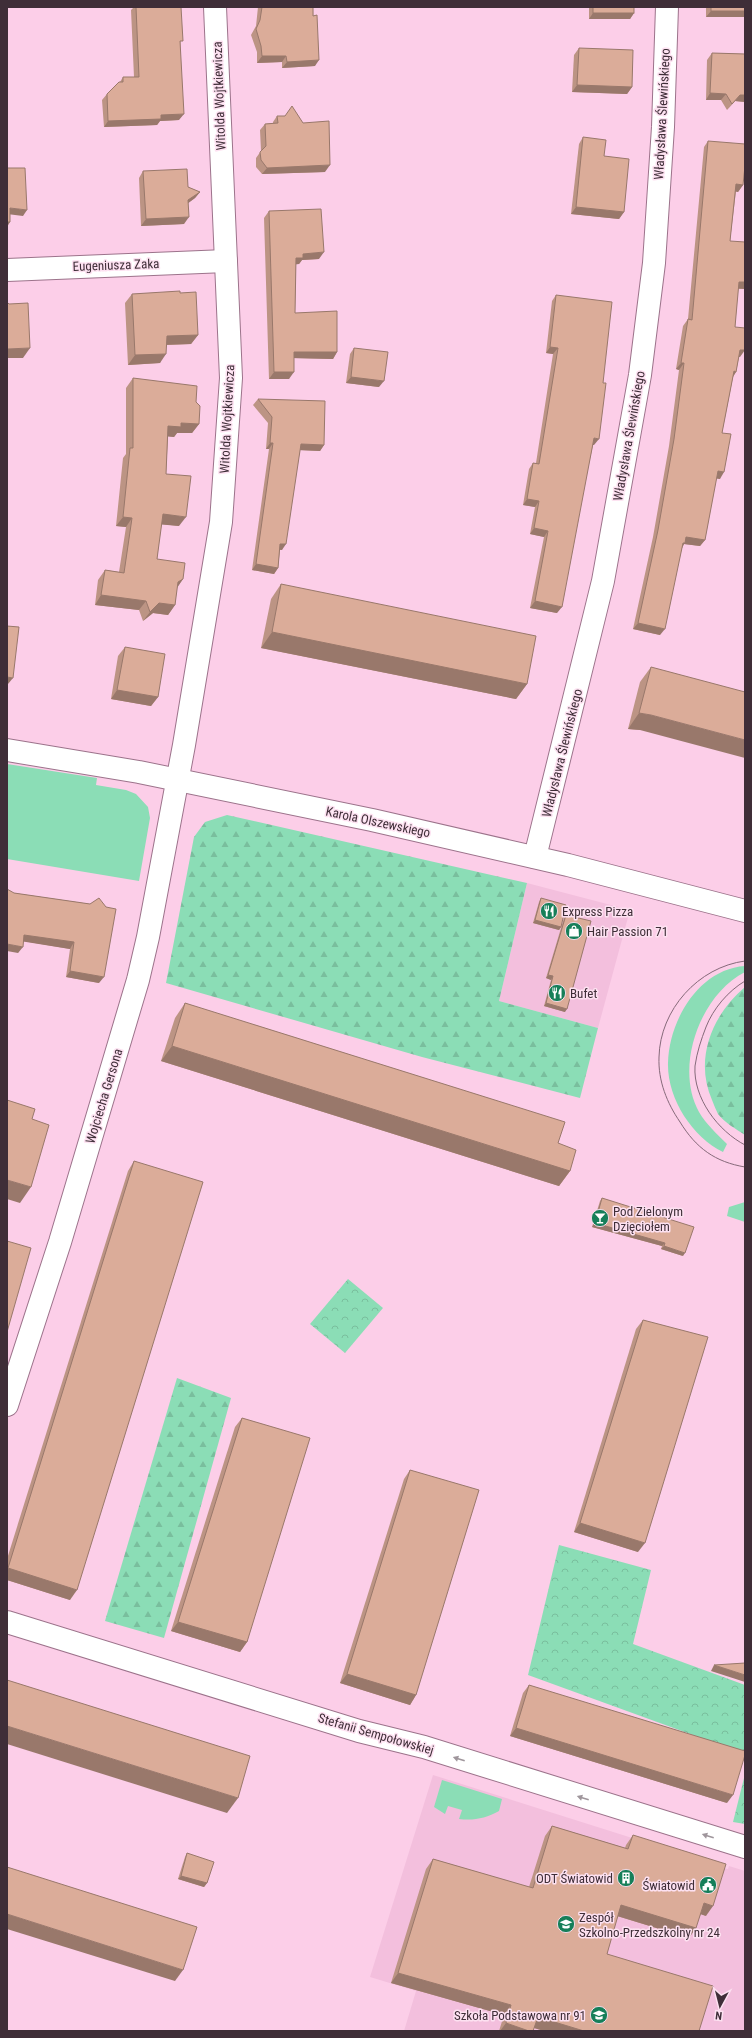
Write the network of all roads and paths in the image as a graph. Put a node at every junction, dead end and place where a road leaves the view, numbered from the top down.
1 (215, 7) edge
2 (667, 7) edge
3 (226, 261) junction
4 (7, 270) edge
5 (7, 750) edge
6 (178, 780) junction
7 (535, 857) junction
8 (745, 911) edge
9 (7, 1405) edge
10 (7, 1622) edge
11 (745, 1847) edge

1 - 3 street, Witolda Wojtkiewicza
2 - 7 street, Władysława Ślewińskiego
3 - 4 street, Eugeniusza Zaka
3 - 6 street, Witolda Wojtkiewicza
5 - 6 street, Karola Olszewskiego
6 - 7 street, Karola Olszewskiego
6 - 9 street, Wojciecha Gersona
7 - 8 street, Karola Olszewskiego
11 -> 10 street, Stefanii Sempołowskiej

